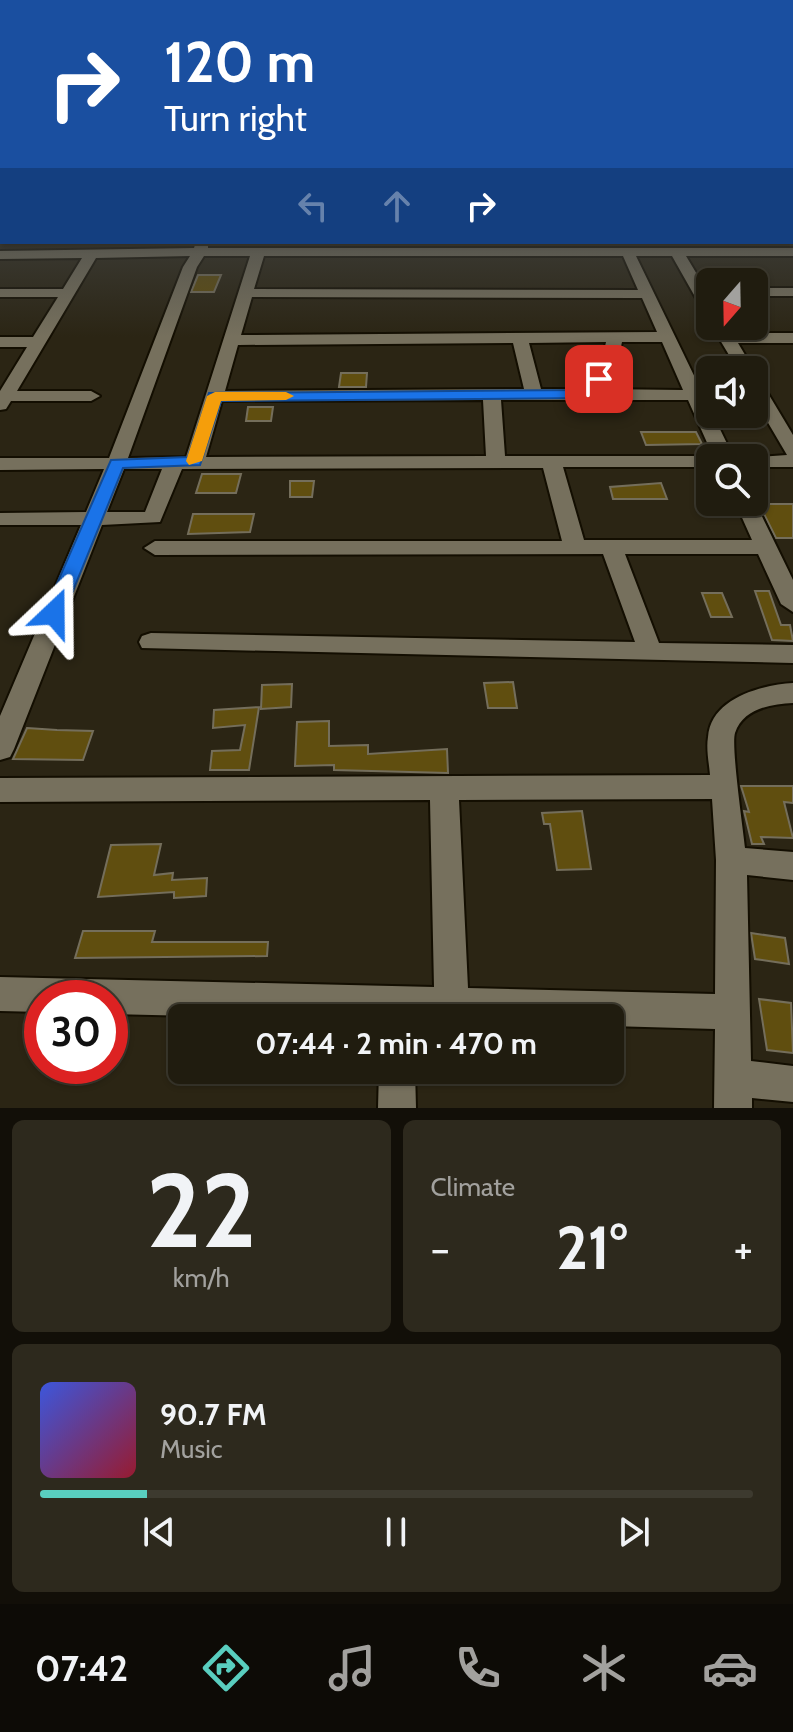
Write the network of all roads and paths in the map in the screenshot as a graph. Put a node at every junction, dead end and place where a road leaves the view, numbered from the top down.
1 (201, 247) edge
2 (475, 247) edge
3 (767, 247) edge
4 (627, 251) junction
5 (676, 251) junction
6 (258, 252) junction
7 (793, 252) edge
8 (0, 255) edge
9 (91, 255) junction
10 (696, 279) edge
11 (768, 292) edge
12 (793, 292) edge
13 (0, 293) edge
14 (68, 293) junction
15 (245, 293) junction
16 (647, 294) junction
17 (768, 336) edge
18 (668, 337) junction
19 (520, 338) junction
20 (615, 338) junction
21 (793, 338) edge
22 (231, 340) junction
23 (0, 342) edge
24 (38, 342) junction
25 (534, 394) junction
26 (588, 394) junction
27 (492, 395) junction
28 (695, 395) junction
29 (91, 396) dead end
30 (215, 396) junction
31 (2, 399) edge
32 (768, 408) edge
33 (718, 444) edge
34 (793, 451) edge
35 (496, 461) junction
36 (551, 461) junction
37 (696, 461) edge
38 (768, 461) edge
39 (793, 461) edge
40 (185, 462) junction
41 (0, 464) edge
42 (116, 464) junction
43 (752, 516) edge
44 (0, 519) edge
45 (93, 519) junction
46 (766, 547) junction
47 (155, 548) dead end
48 (575, 548) junction
49 (612, 548) junction
50 (793, 604) edge
51 (151, 642) dead end
52 (650, 651) junction
53 (793, 654) edge
54 (793, 693) edge
55 (0, 749) edge
56 (725, 787) junction
57 (444, 788) junction
58 (0, 790) edge
59 (731, 860) junction
60 (793, 866) edge
61 (0, 994) edge
62 (233, 1004) edge
63 (452, 1004) edge
64 (624, 1009) edge
65 (733, 1012) junction
66 (397, 1084) edge
67 (793, 1084) edge
68 (733, 1093) edge
69 (397, 1108) edge

1 - 6 street
1 - 9 street
1 - 42 street
2 - 4 street
2 - 6 street
3 - 5 street
3 - 7 street
4 - 5 street
4 - 16 street
5 - 10 street
6 - 15 street
8 - 9 street
9 - 14 street
11 - 12 street
13 - 14 street
14 - 24 street
15 - 16 street
15 - 22 street
16 - 18 street
17 - 21 street
18 - 20 street
18 - 28 street
19 - 20 street
19 - 22 street
19 - 25 street
20 - 26 street
22 - 30 street
23 - 24 street
24 - 31 street
25 - 26 street
25 - 27 street
26 - 28 street
27 - 30 street
27 - 35 street
28 - 33 street
29 - 31 street
30 - 40 street
32 - 34 street
35 - 36 street
35 - 40 street
36 - 37 street
36 - 48 street
38 - 39 street
40 - 42 street
40 - 45 street
41 - 42 street
42 - 45 street
43 - 46 street
44 - 45 street
45 - 55 street
46 - 49 street
46 - 50 street
47 - 48 street
48 - 49 street
49 - 52 street
51 - 52 street
52 - 53 street
54 - 56 street
56 - 57 street
56 - 59 street
57 - 58 street
57 - 63 street
59 - 60 street
59 - 65 street
61 - 62 street
64 - 65 street
65 - 68 street
66 - 69 street
67 - 68 street

